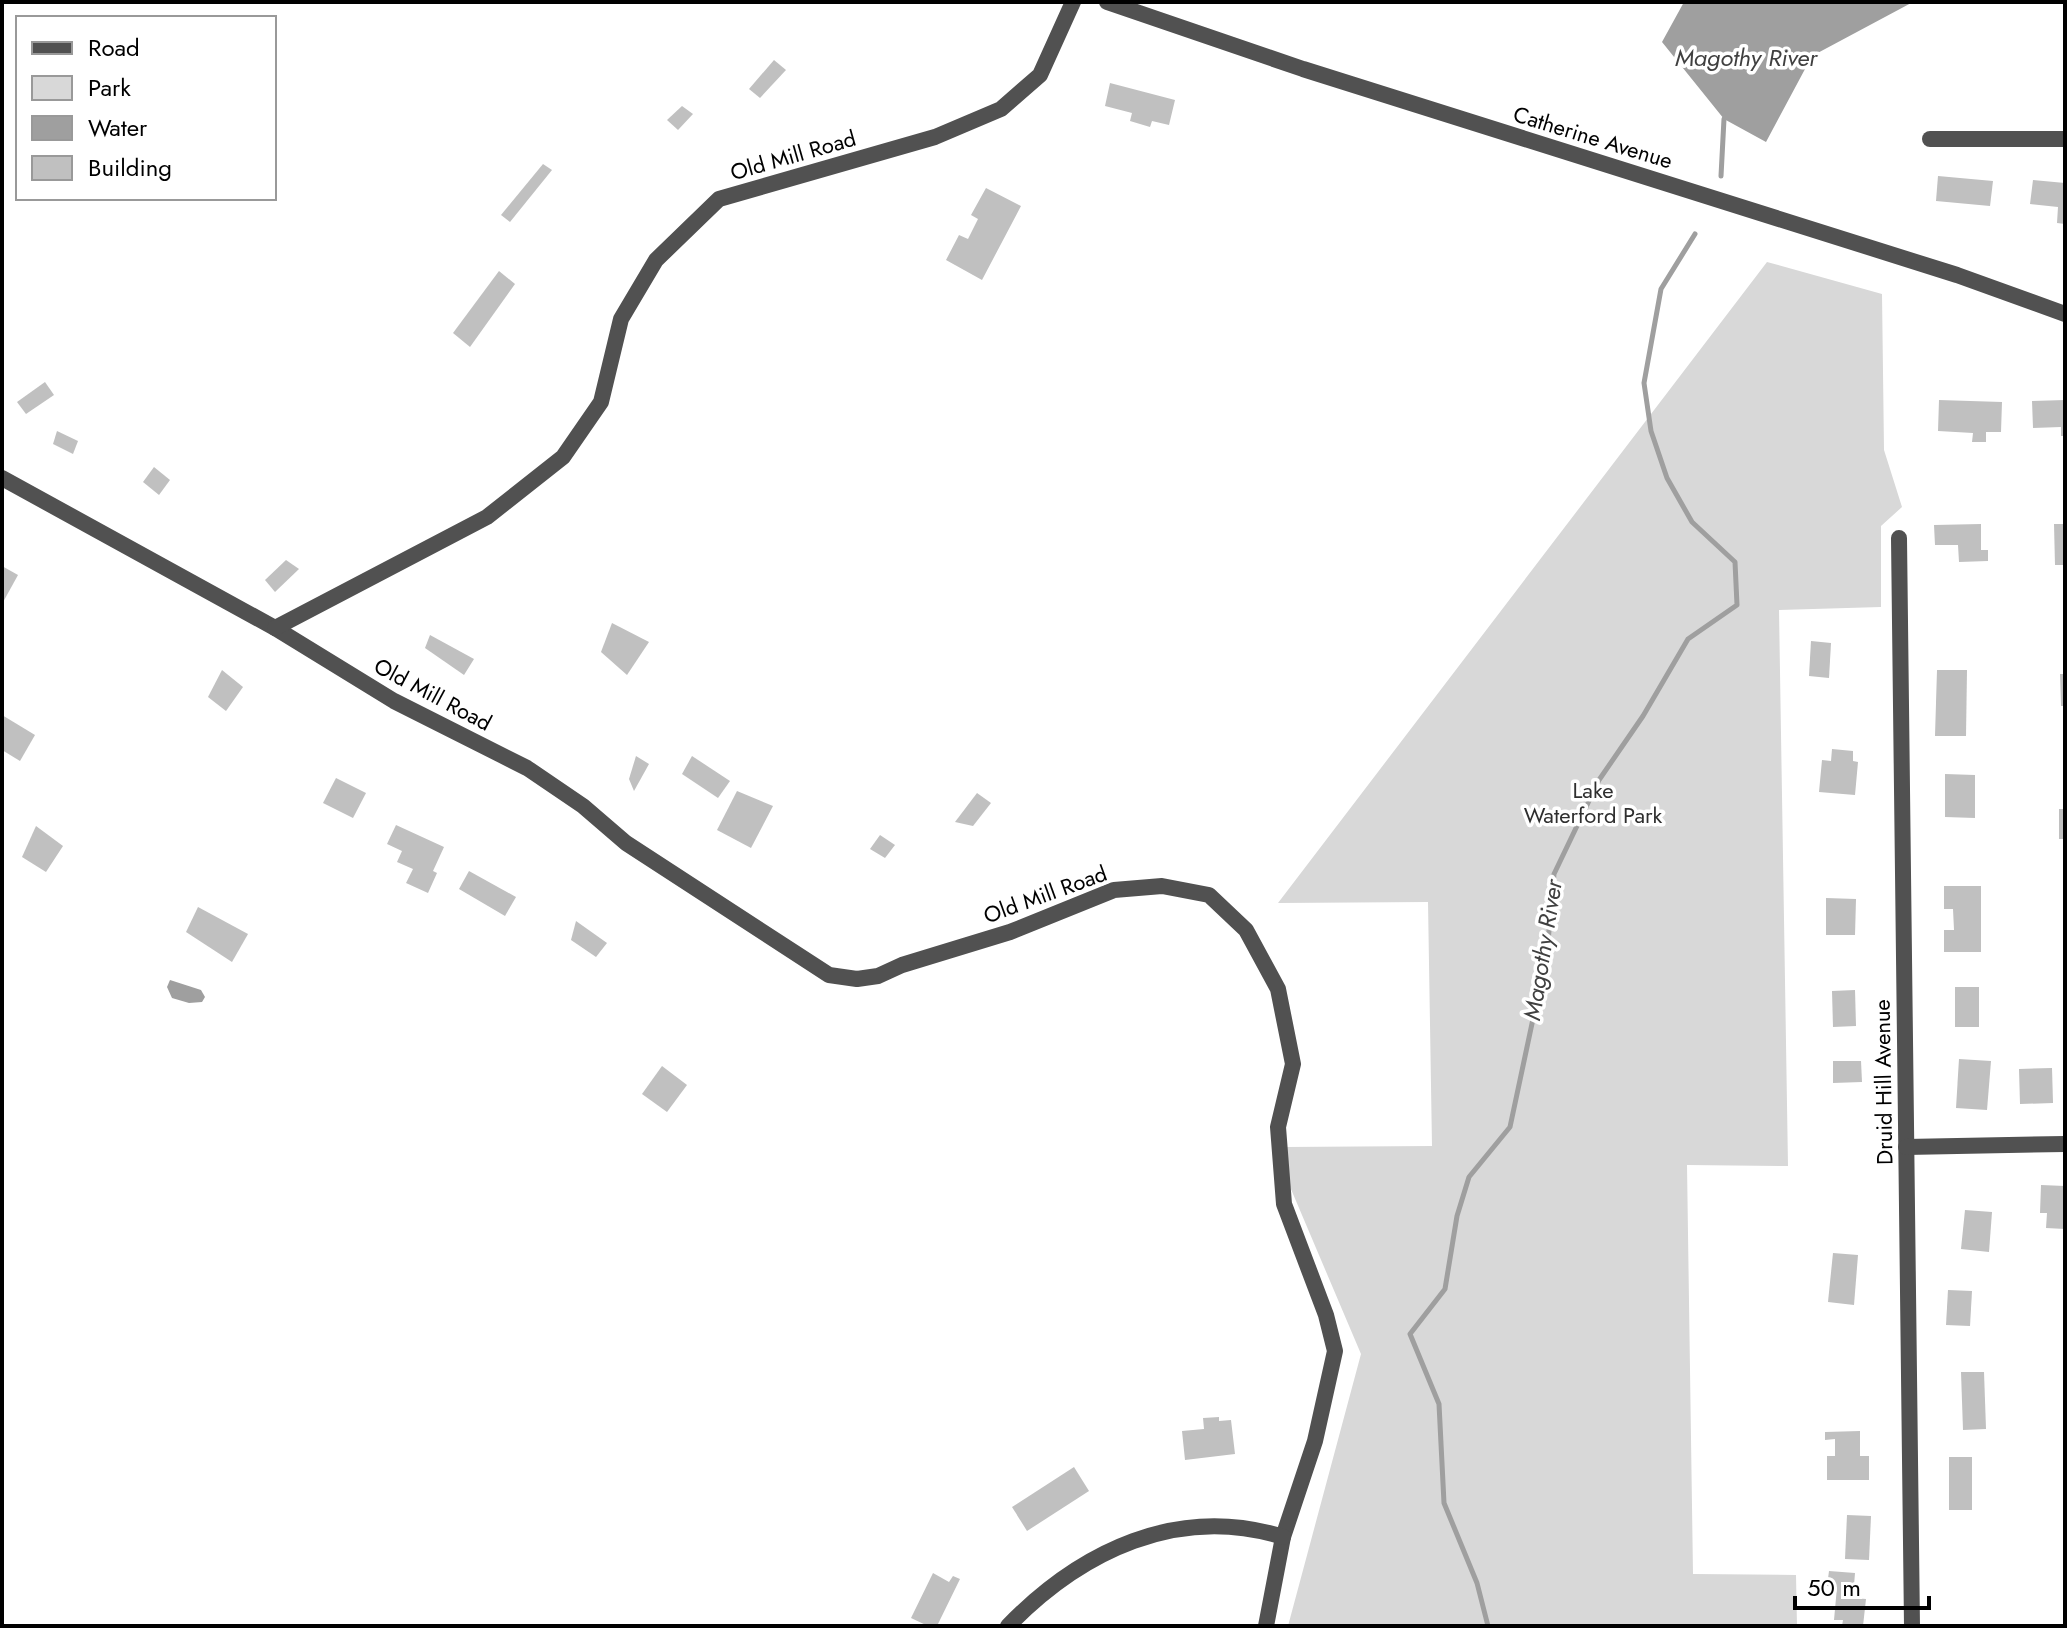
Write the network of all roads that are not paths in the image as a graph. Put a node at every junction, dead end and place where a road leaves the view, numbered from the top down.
1 (1073, 2) edge
2 (1107, 2) edge
3 (1930, 139) dead end
4 (2065, 139) edge
5 (2065, 314) edge
6 (2, 478) edge
7 (1899, 538) dead end
8 (275, 628) junction
9 (2065, 1144) edge
10 (1906, 1147) junction
11 (1283, 1537) junction
12 (1008, 1626) edge
13 (1266, 1626) edge
14 (1912, 1626) edge

1 - 8 street, Old Mill Road
2 - 5 street, Catherine Avenue
3 - 4 street
6 - 8 street, Old Mill Road
7 - 10 street, Druid Hill Avenue
8 - 11 street, Old Mill Road
9 - 10 street
10 - 14 street, Druid Hill Avenue
11 - 12 street
11 - 13 street, Old Mill Road

